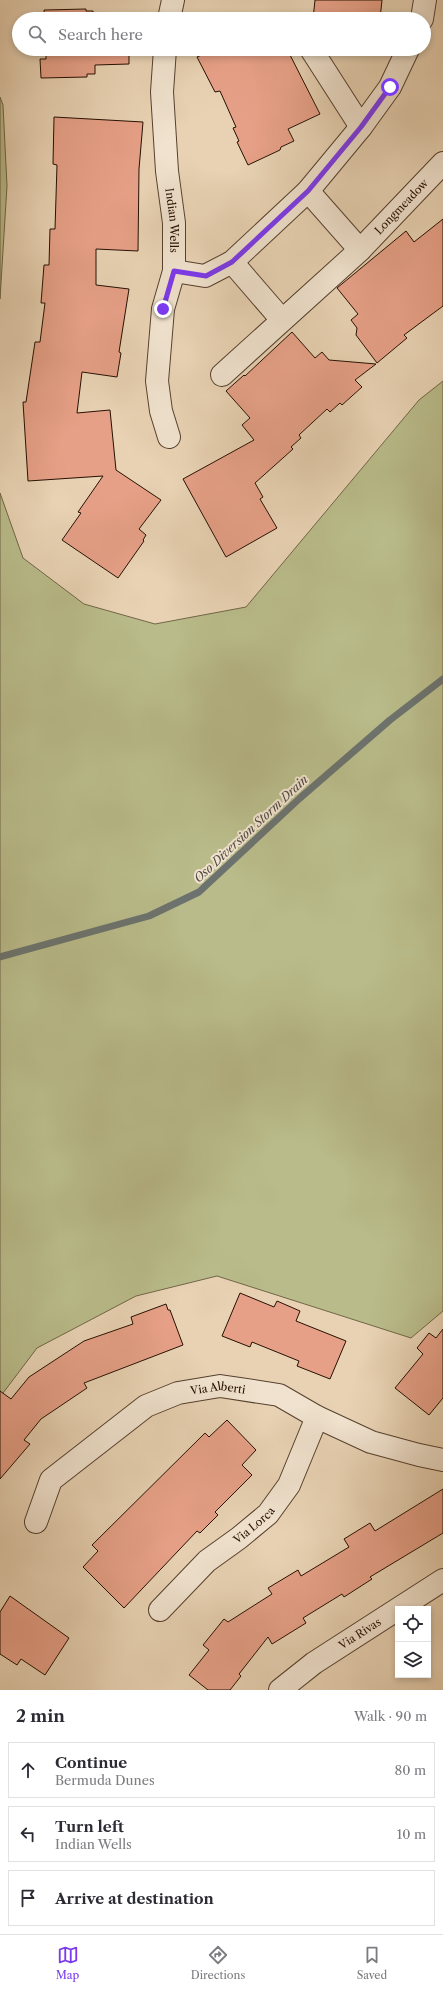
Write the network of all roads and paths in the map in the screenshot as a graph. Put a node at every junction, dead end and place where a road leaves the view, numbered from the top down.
1 (173, 0) edge
2 (425, 0) edge
3 (170, 12) edge
4 (423, 12) edge
5 (165, 56) edge
6 (315, 56) edge
7 (405, 56) edge
8 (361, 127) junction
9 (443, 163) edge
10 (308, 191) junction
11 (360, 250) junction
12 (232, 262) junction
13 (174, 271) junction
14 (282, 320) junction
15 (222, 375) dead end
16 (169, 437) dead end
17 (317, 1417) junction
18 (443, 1460) edge
19 (36, 1522) dead end
20 (443, 1580) edge
21 (160, 1610) dead end
22 (280, 1690) edge

1 - 3 street
2 - 4 street
5 - 13 street, Indian Wells
6 - 8 street
7 - 8 street
8 - 10 street
9 - 11 street, Longmeadow
10 - 11 street
10 - 12 street
11 - 14 street, Longmeadow
12 - 13 street
12 - 14 street
13 - 16 street, Indian Wells
14 - 15 street, Longmeadow
17 - 18 street, Via Alberti
17 - 19 street, Via Alberti
17 - 21 street, Via Lorca
20 - 22 street, Via Rivas

